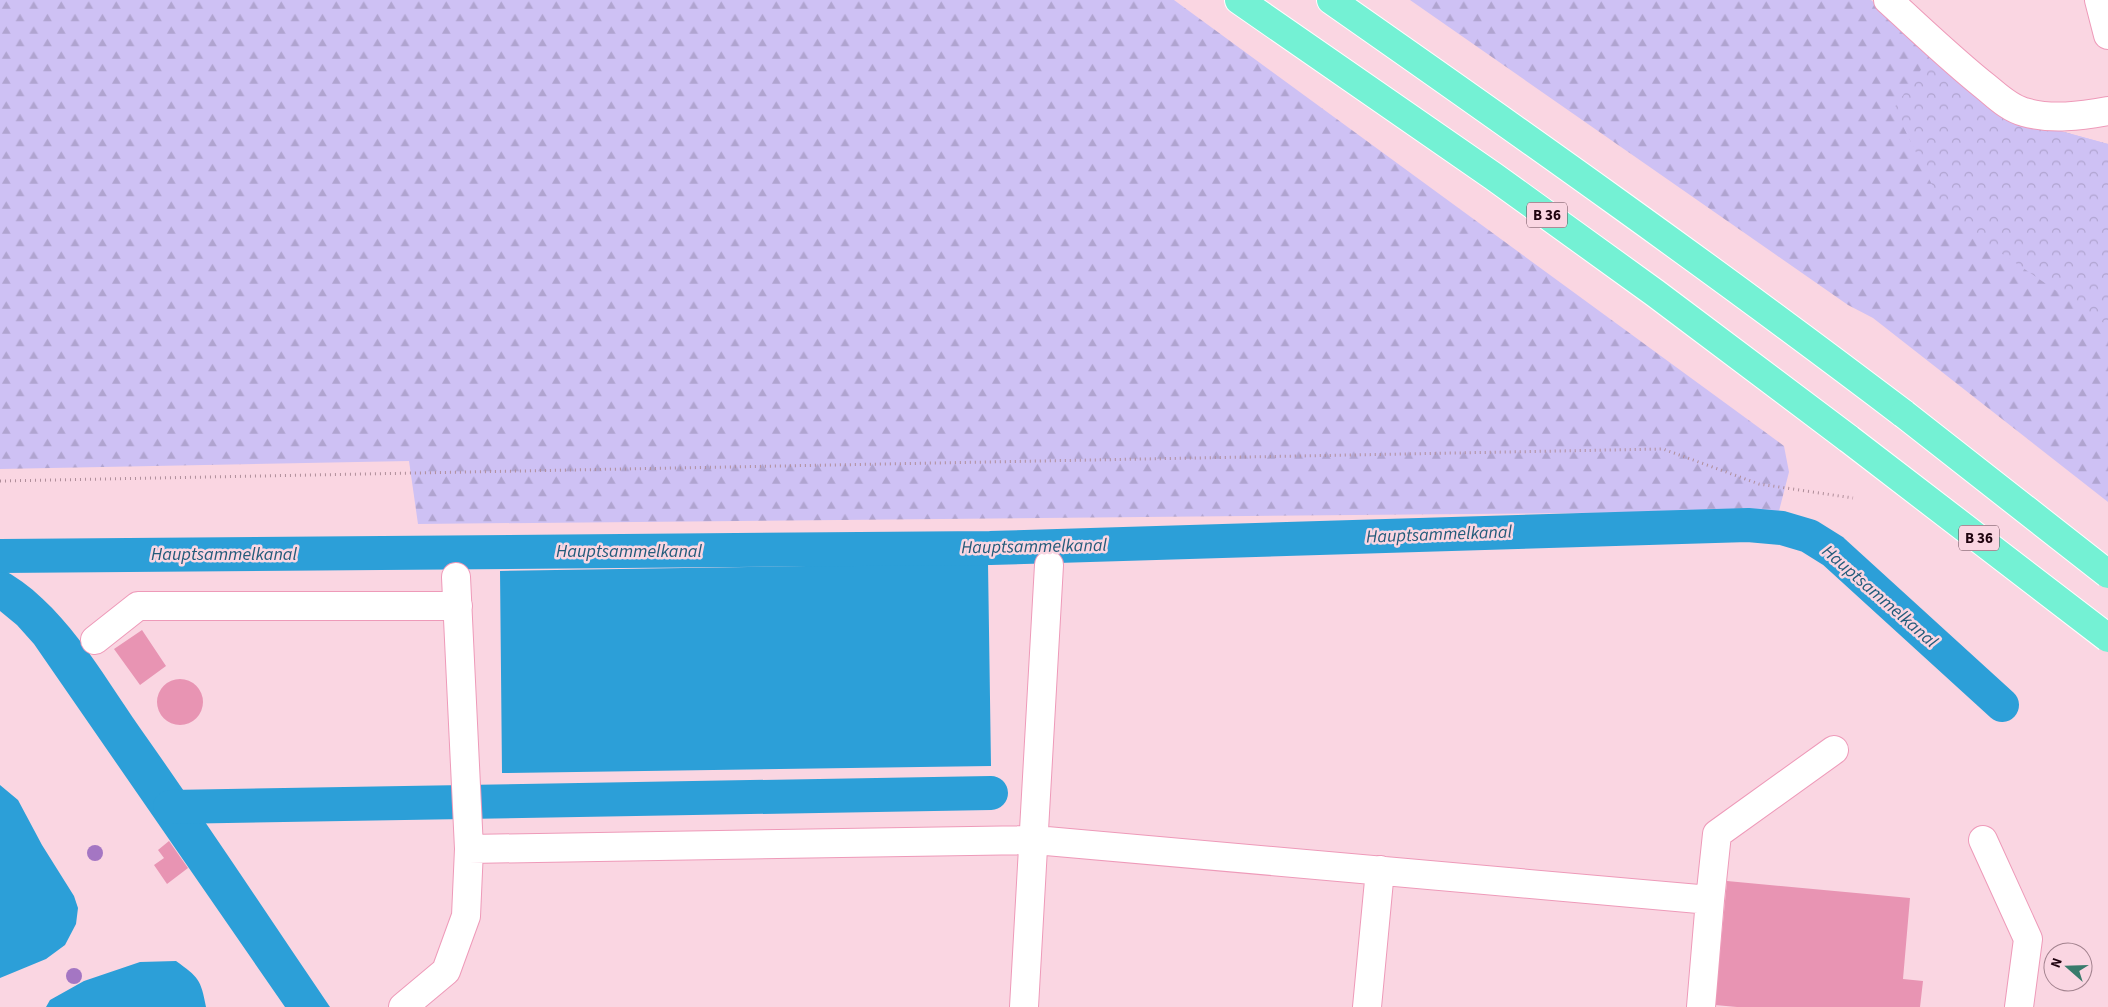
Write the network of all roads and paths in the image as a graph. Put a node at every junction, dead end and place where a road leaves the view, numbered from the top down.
1 (1239, 0) edge
2 (1331, 0) edge
3 (1888, 0) edge
4 (2099, 0) edge
5 (2108, 35) edge
6 (2108, 112) edge
7 (0, 480) edge
8 (1853, 498) dead end
9 (1049, 565) dead end
10 (2108, 574) edge
11 (456, 577) dead end
12 (458, 606) junction
13 (2108, 638) edge
14 (95, 640) dead end
15 (1834, 750) dead end
16 (1035, 840) junction
17 (1983, 840) dead end
18 (469, 849) junction
19 (1380, 870) junction
20 (1710, 900) junction
21 (405, 1006) edge
22 (1024, 1007) edge
23 (1367, 1007) edge
24 (1701, 1007) edge
25 (2019, 1007) edge

1 - 13 highway, B 36, bridge
2 - 10 highway, bridge
3 - 6 street
4 - 5 street
7 - 8 path
9 - 16 street
11 - 12 street
12 - 14 street
12 - 18 street
15 - 20 street
16 - 18 street
16 - 19 street
16 - 22 street
17 - 25 street
18 - 21 street
19 - 20 street
19 - 23 street
20 - 24 street

